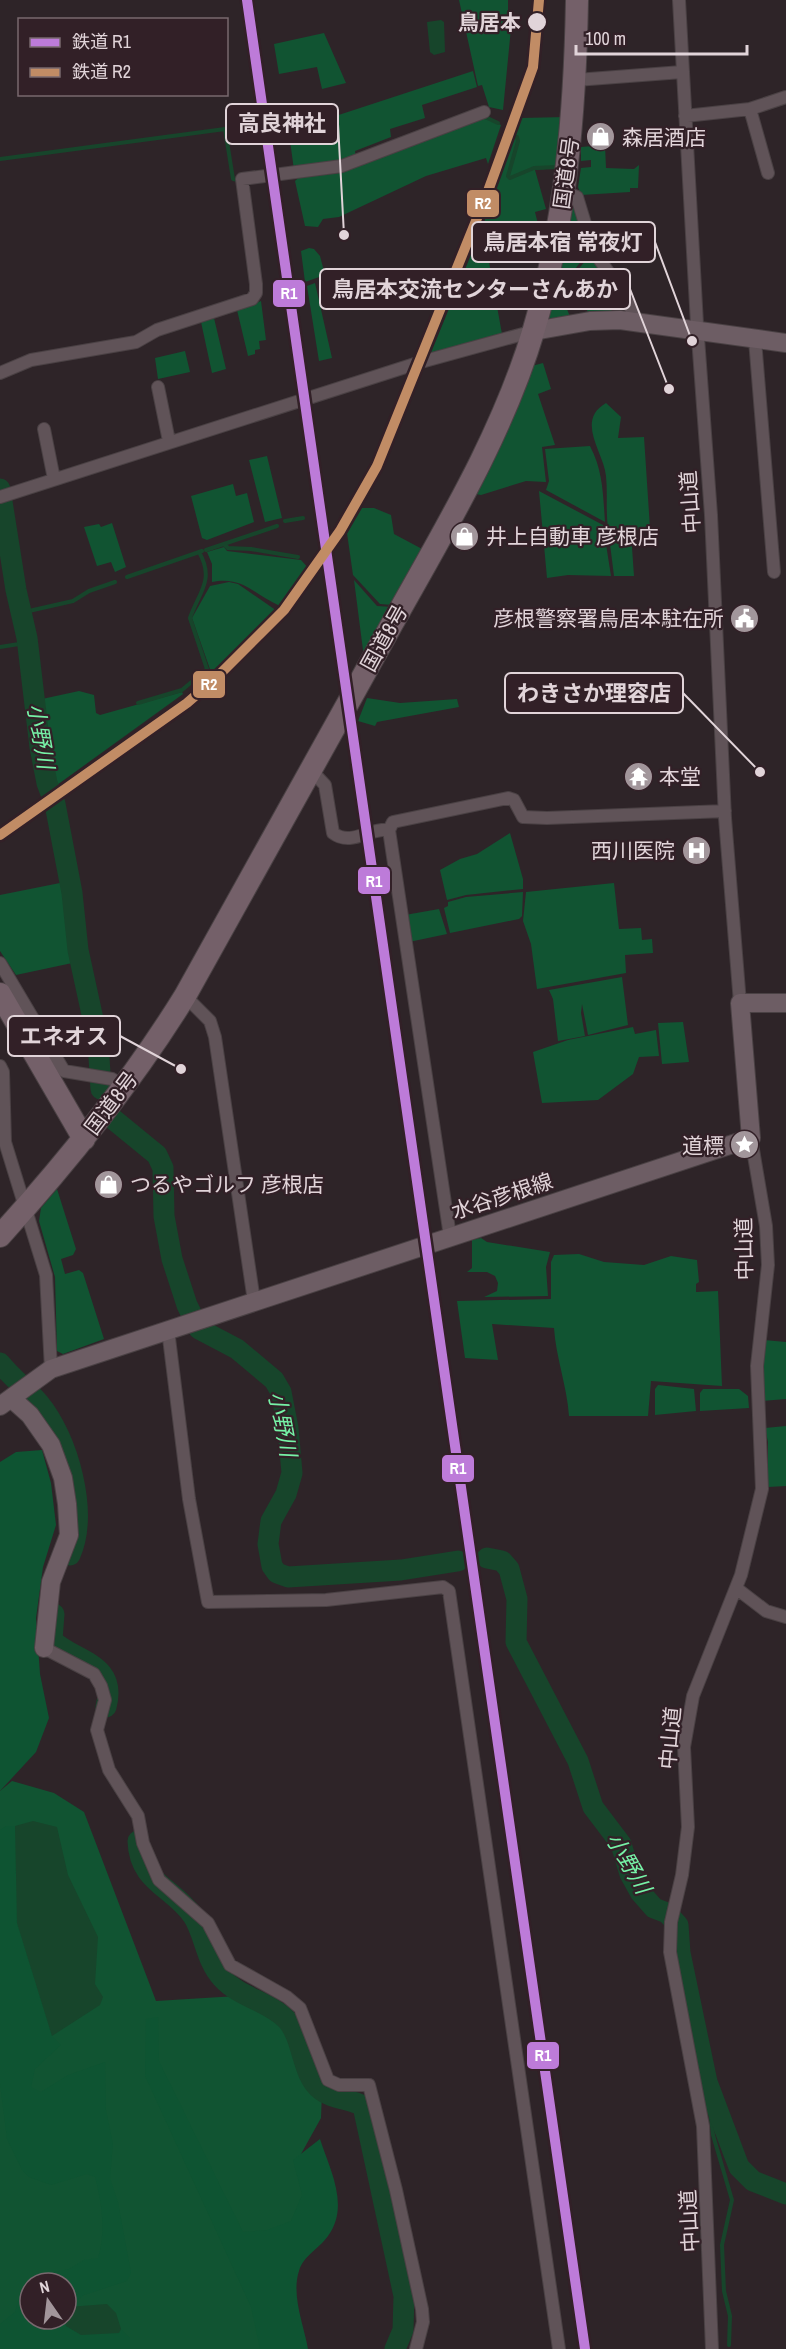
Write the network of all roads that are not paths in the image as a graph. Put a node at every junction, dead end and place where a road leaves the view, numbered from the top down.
1 (577, 0) edge
2 (679, 0) edge
3 (682, 72) junction
4 (576, 80) junction
5 (786, 97) edge
6 (750, 110) junction
7 (484, 112) dead end
8 (685, 116) junction
9 (768, 172) dead end
10 (565, 192) junction
11 (638, 322) junction
12 (534, 331) junction
13 (698, 333) junction
14 (755, 340) junction
15 (786, 343) edge
16 (0, 373) edge
17 (158, 387) dead end
18 (44, 429) dead end
19 (169, 441) junction
20 (54, 479) junction
21 (2, 496) edge
22 (774, 572) dead end
23 (311, 770) junction
24 (725, 811) junction
25 (389, 830) junction
26 (0, 963) edge
27 (0, 994) edge
28 (185, 996) junction
29 (740, 1002) junction
30 (786, 1004) edge
31 (0, 1066) edge
32 (108, 1080) junction
33 (751, 1138) junction
34 (84, 1139) junction
35 (24, 1210) junction
36 (0, 1236) edge
37 (450, 1236) junction
38 (254, 1301) junction
39 (168, 1330) junction
40 (51, 1369) junction
41 (15, 1396) edge
42 (736, 1588) junction
43 (786, 1617) edge
44 (44, 1648) joint
45 (416, 2349) edge
46 (559, 2349) edge
47 (712, 2349) edge

1 - 4 highway, 国道8号
2 - 3 street, 中山道
3 - 4 street
3 - 8 street, 中山道
4 - 10 highway, 国道8号
5 - 6 street
6 - 8 street
6 - 9 street
7 - 16 street
8 - 13 street, 中山道
10 - 11 street
10 - 12 highway, 国道8号
11 - 12 main road
11 - 13 main road
12 - 19 street
12 - 23 highway, 国道8号
13 - 14 main road
13 - 24 street, 中山道
14 - 15 main road
14 - 22 street
17 - 19 street
18 - 20 street
19 - 20 street
20 - 21 street
23 - 25 street
23 - 28 highway, 国道8号
24 - 25 street
24 - 29 street, 中山道
25 - 37 street
26 - 32 street
27 - 34 highway
28 - 32 highway, 国道8号
28 - 38 street
29 - 30 main road
29 - 33 main road
31 - 35 street
32 - 34 highway, 国道8号
33 - 37 main road, 水谷彦根線
33 - 42 street, 中山道
34 - 35 highway, 国道8号
35 - 36 highway, 国道8号
35 - 40 street
37 - 38 main road, 水谷彦根線
38 - 39 main road, 水谷彦根線
39 - 40 main road, 水谷彦根線
39 - 46 street
40 - 41 main road, 水谷彦根線
41 - 44 main road
42 - 43 street
42 - 47 street, 中山道
44 - 45 street

